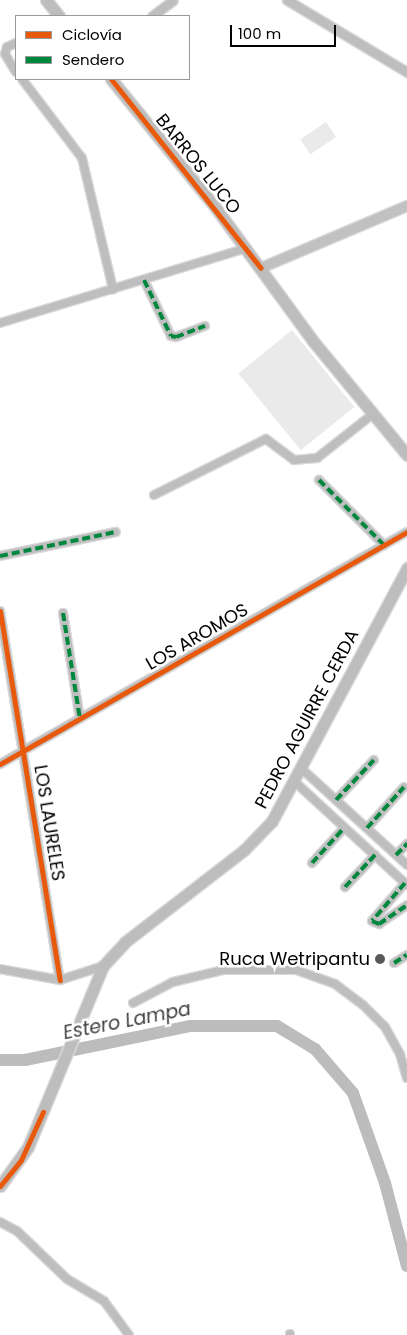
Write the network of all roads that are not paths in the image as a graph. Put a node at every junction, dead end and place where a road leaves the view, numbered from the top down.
1 (46, 0) edge
2 (173, 0) edge
3 (287, 0) edge
4 (58, 15) edge
5 (153, 15) edge
6 (15, 43) edge
7 (15, 70) edge
8 (407, 72) edge
9 (23, 80) edge
10 (112, 80) edge
11 (407, 206) edge
12 (247, 248) junction
13 (261, 268) junction
14 (144, 280) junction
15 (113, 289) junction
16 (0, 322) edge
17 (205, 326) dead end
18 (373, 414) junction
19 (407, 455) edge
20 (319, 480) dead end
21 (154, 495) dead end
22 (116, 532) dead end
23 (407, 532) edge
24 (384, 545) junction
25 (0, 556) edge
26 (407, 568) edge
27 (0, 611) edge
28 (63, 614) dead end
29 (8, 663) junction
30 (0, 666) edge
31 (80, 719) junction
32 (23, 751) junction
33 (374, 760) dead end
34 (0, 764) edge
35 (302, 769) junction
36 (295, 782) junction
37 (404, 787) dead end
38 (334, 798) junction
39 (321, 806) junction
40 (344, 828) junction
41 (366, 828) junction
42 (407, 844) edge
43 (396, 855) junction
44 (374, 856) junction
45 (312, 863) dead end
46 (407, 865) edge
47 (406, 884) edge
48 (345, 887) dead end
49 (407, 905) edge
50 (407, 955) edge
51 (394, 963) dead end
52 (103, 966) junction
53 (0, 969) edge
54 (60, 980) junction
55 (133, 1003) dead end
56 (407, 1078) edge
57 (0, 1186) edge
58 (0, 1222) edge
59 (129, 1335) edge

1 - 4 main road
2 - 5 street
3 - 8 street
6 - 7 street
9 - 15 street
10 - 12 main road, BARROS LUCO
11 - 13 main road
12 - 13 main road, BARROS LUCO
12 - 14 street
13 - 18 main road, BARROS LUCO
14 - 15 street
14 - 17 street
15 - 16 street
18 - 19 main road, BARROS LUCO
18 - 21 street
20 - 24 street
22 - 25 street
23 - 24 street, LOS AROMOS
24 - 31 street, LOS AROMOS
26 - 35 main road, PEDRO AGUIRRE CERDA
27 - 29 street, LOS LAURELES
28 - 31 street
29 - 30 street
29 - 32 street, LOS LAURELES
31 - 32 street, LOS AROMOS
32 - 34 street, LOS AROMOS
32 - 54 street, LOS LAURELES
33 - 38 street
35 - 36 main road, PEDRO AGUIRRE CERDA
35 - 38 street
36 - 39 street
36 - 52 main road, PEDRO AGUIRRE CERDA
37 - 41 street
38 - 39 street
38 - 41 street
39 - 40 street
40 - 44 street
40 - 45 street
41 - 43 street
42 - 43 street
43 - 46 street
44 - 47 street
44 - 48 street
47 - 49 street
50 - 51 street
52 - 54 street
52 - 57 main road, PEDRO AGUIRRE CERDA
53 - 54 street
55 - 56 street
58 - 59 street

